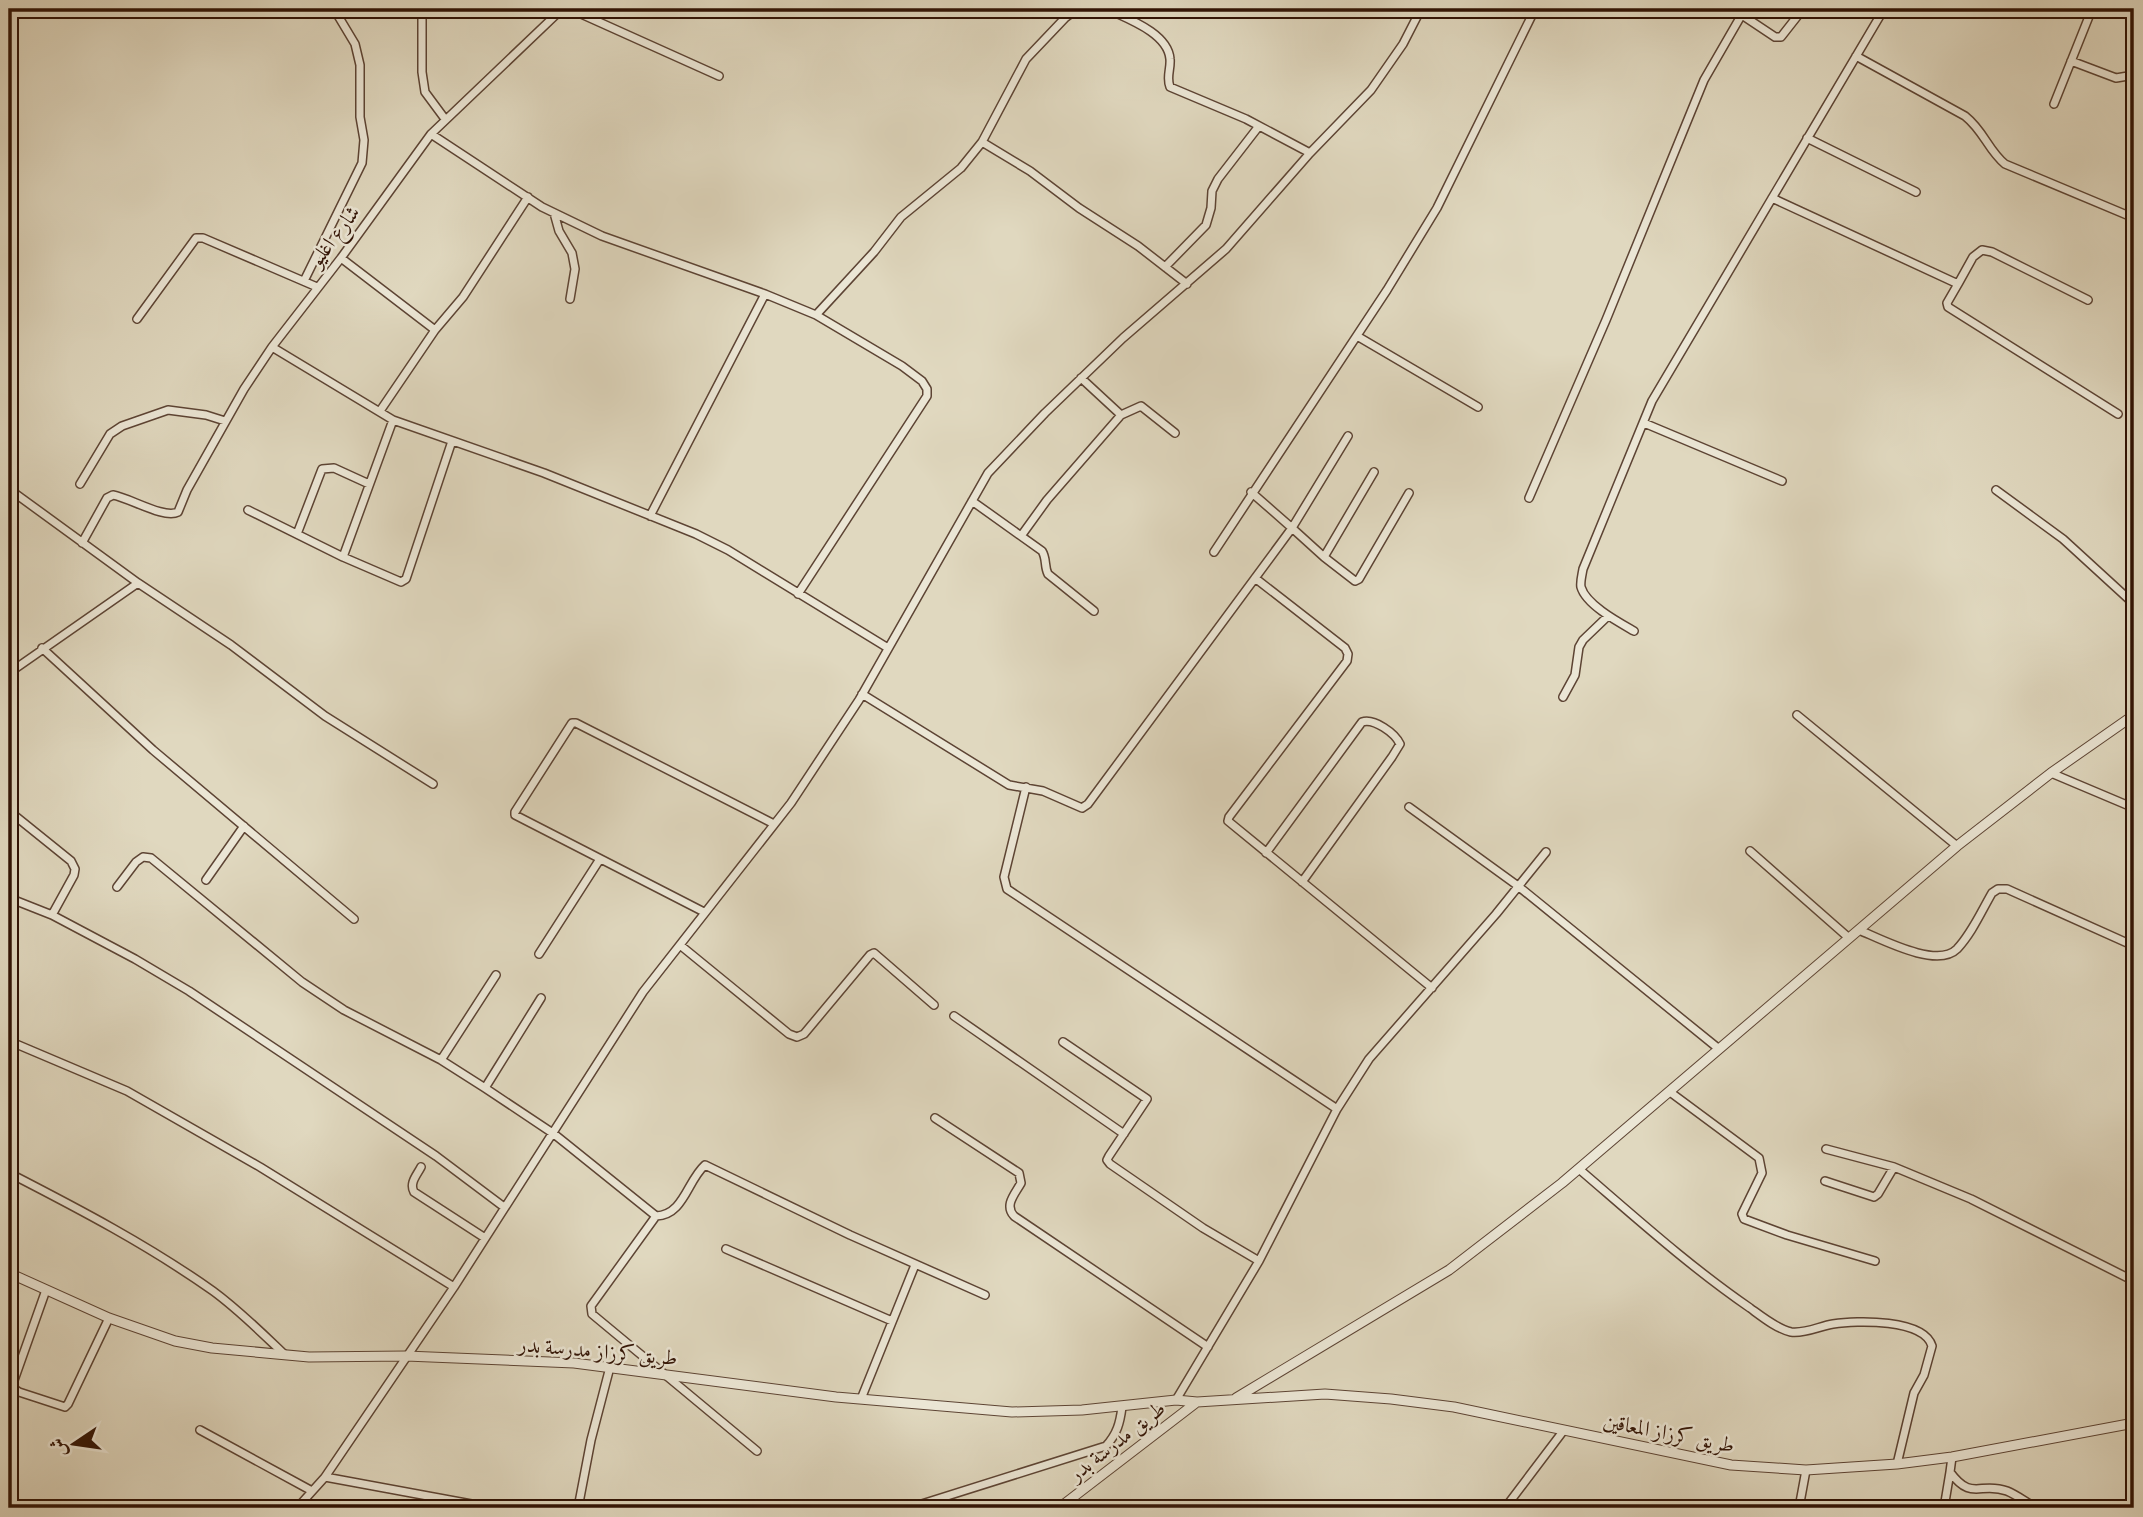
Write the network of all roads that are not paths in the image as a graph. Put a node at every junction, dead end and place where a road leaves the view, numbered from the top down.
1 (334, 9) edge
2 (422, 9) edge
3 (562, 9) edge
4 (570, 9) edge
5 (1077, 9) edge
6 (1107, 9) edge
7 (1421, 9) edge
8 (1535, 9) edge
9 (1803, 9) edge
10 (1884, 9) edge
11 (2092, 9) edge
12 (1743, 12) edge
13 (1856, 56) junction
14 (2071, 61) junction
15 (2134, 75) edge
16 (719, 76) dead end
17 (2054, 104) dead end
18 (445, 120) junction
19 (1259, 126) junction
20 (431, 134) junction
21 (1807, 138) junction
22 (982, 142) junction
23 (1310, 153) junction
24 (1916, 192) dead end
25 (527, 197) junction
26 (1772, 198) junction
27 (554, 213) junction
28 (2134, 218) edge
29 (341, 258) junction
30 (1165, 267) junction
31 (304, 281) junction
32 (1187, 284) junction
33 (1958, 284) junction
34 (317, 287) junction
35 (765, 294) junction
36 (570, 299) dead end
37 (2088, 300) dead end
38 (816, 315) junction
39 (137, 318) dead end
40 (435, 330) junction
41 (1357, 335) junction
42 (272, 347) junction
43 (1081, 378) junction
44 (1478, 407) dead end
45 (380, 411) junction
46 (2118, 414) dead end
47 (1121, 415) junction
48 (393, 420) junction
49 (225, 421) junction
50 (1644, 423) junction
51 (1175, 433) dead end
52 (1348, 436) dead end
53 (452, 441) junction
54 (1374, 472) dead end
55 (1782, 481) dead end
56 (80, 484) dead end
57 (369, 484) junction
58 (9, 489) edge
59 (1996, 490) dead end
60 (1251, 492) junction
61 (1409, 493) dead end
62 (1529, 498) dead end
63 (972, 501) junction
64 (248, 510) dead end
65 (650, 516) junction
66 (1293, 528) junction
67 (296, 534) junction
68 (1021, 536) junction
69 (82, 543) junction
70 (1214, 552) dead end
71 (342, 557) junction
72 (1324, 557) junction
73 (1255, 578) junction
74 (138, 583) junction
75 (798, 594) junction
76 (2134, 604) edge
77 (1094, 611) dead end
78 (1608, 616) junction
79 (1634, 631) dead end
80 (42, 648) junction
81 (888, 648) junction
82 (9, 673) edge
83 (862, 694) junction
84 (1563, 697) dead end
85 (1797, 715) dead end
86 (2134, 715) edge
87 (2051, 773) junction
88 (433, 784) dead end
89 (1026, 787) junction
90 (1409, 807) dead end
91 (2134, 808) edge
92 (9, 811) edge
93 (774, 824) junction
94 (244, 826) junction
95 (1957, 846) junction
96 (1749, 851) dead end
97 (1546, 852) dead end
98 (1266, 853) junction
99 (600, 859) junction
100 (206, 880) dead end
101 (1301, 882) junction
102 (1518, 886) junction
103 (117, 887) dead end
104 (9, 898) edge
105 (704, 912) junction
106 (52, 915) junction
107 (354, 919) dead end
108 (1859, 930) junction
109 (1849, 938) junction
110 (680, 945) junction
111 (2134, 946) edge
112 (539, 954) dead end
113 (496, 975) dead end
114 (1432, 988) junction
115 (541, 998) dead end
116 (934, 1005) dead end
117 (954, 1016) dead end
118 (9, 1041) edge
119 (1063, 1042) dead end
120 (1719, 1049) junction
121 (440, 1060) junction
122 (485, 1088) junction
123 (1670, 1092) junction
124 (1337, 1109) junction
125 (934, 1118) dead end
126 (554, 1134) junction
127 (1124, 1134) junction
128 (1826, 1149) dead end
129 (421, 1167) dead end
130 (1894, 1167) junction
131 (1579, 1169) junction
132 (9, 1173) edge
133 (1825, 1181) dead end
134 (504, 1207) junction
135 (656, 1216) junction
136 (485, 1238) junction
137 (726, 1248) dead end
138 (1258, 1261) junction
139 (1875, 1261) dead end
140 (915, 1265) junction
141 (9, 1273) edge
142 (2134, 1282) edge
143 (454, 1287) junction
144 (46, 1290) junction
145 (985, 1295) dead end
146 (109, 1318) junction
147 (892, 1321) junction
148 (1208, 1347) junction
149 (286, 1355) junction
150 (406, 1356) junction
151 (611, 1367) junction
152 (665, 1373) junction
153 (860, 1399) junction
154 (1235, 1399) junction
155 (1176, 1400) junction
156 (1196, 1402) junction
157 (1122, 1407) junction
158 (2134, 1423) edge
159 (200, 1430) dead end
160 (1564, 1430) junction
161 (757, 1451) dead end
162 (1952, 1457) junction
163 (1897, 1464) junction
164 (1806, 1470) junction
165 (1950, 1472) junction
166 (325, 1477) junction
167 (312, 1491) junction
168 (425, 1496) junction
169 (297, 1508) edge
170 (417, 1508) edge
171 (493, 1508) edge
172 (578, 1508) edge
173 (909, 1508) edge
174 (1059, 1508) edge
175 (1506, 1508) edge
176 (1799, 1508) edge
177 (1944, 1508) edge
178 (2037, 1508) edge

1 - 31 street
2 - 18 street
3 - 18 street, شارع اغليو
4 - 16 street
5 - 22 street
6 - 19 street
7 - 23 street
8 - 41 street
9 - 12 street
10 - 13 street
11 - 14 street
12 - 62 street
13 - 21 street
13 - 28 street
14 - 15 street
14 - 17 street
18 - 20 street, شارع اغليو
19 - 23 street
19 - 30 street
20 - 25 street
20 - 29 street, شارع اغليو
21 - 24 street
21 - 26 street
22 - 30 street
22 - 38 street
23 - 32 street
25 - 27 street
25 - 40 street
26 - 33 street
26 - 50 street
27 - 35 street
27 - 36 street
29 - 34 street, شارع اغليو
29 - 40 street
30 - 32 street
31 - 34 street
31 - 39 street
32 - 43 street
33 - 37 street
33 - 46 street
34 - 42 street, شارع اغليو
35 - 38 street
35 - 65 street
38 - 75 street
40 - 45 street
41 - 44 street
41 - 60 street
42 - 45 street
42 - 49 street, شارع اغليو
43 - 47 street
43 - 63 street
45 - 48 street
47 - 51 street
47 - 68 street
48 - 53 street
48 - 57 street
49 - 56 street
49 - 69 street, شارع اغليو
50 - 55 street
50 - 78 street
52 - 66 street
53 - 65 street
53 - 71 street
54 - 72 street
57 - 67 street
57 - 71 street
58 - 69 street
59 - 76 street
60 - 66 street
60 - 70 street
61 - 72 street
63 - 68 street
63 - 81 street
64 - 67 street
65 - 75 street
66 - 72 street
66 - 73 street
67 - 71 street
68 - 77 street
69 - 74 street
73 - 89 street
73 - 98 street
74 - 80 street
74 - 88 street
75 - 81 street
78 - 79 street
78 - 84 street
80 - 82 street
80 - 94 street
81 - 83 street
83 - 89 street
83 - 93 street
85 - 95 street
86 - 87 street
87 - 91 street
87 - 95 street
89 - 124 street
90 - 102 street
92 - 106 street
93 - 99 street
93 - 105 street
94 - 100 street
94 - 107 street
95 - 108 street
96 - 109 street
97 - 102 street
98 - 101 street
98 - 101 street
99 - 105 street
99 - 112 street
101 - 114 street
102 - 114 street
102 - 120 street
103 - 121 street
104 - 106 street
105 - 110 street
106 - 134 street
108 - 109 street
108 - 111 street
109 - 120 street
110 - 116 street
110 - 126 street
113 - 121 street
114 - 124 street
115 - 122 street
117 - 127 street
118 - 143 street
119 - 127 street
120 - 123 street
121 - 122 street
122 - 126 street
123 - 131 street
123 - 139 street
124 - 138 street
125 - 148 street
126 - 134 street
126 - 135 street
127 - 138 street
128 - 130 street
129 - 136 street
130 - 133 street
130 - 142 street
131 - 154 street
131 - 163 street
132 - 149 street
134 - 136 street
135 - 140 street
135 - 152 street
136 - 143 street
137 - 147 street
138 - 148 street
140 - 145 street
140 - 147 street
141 - 144 street, طريق كرزاز مدرسة بدر
143 - 150 street
144 - 146 street, طريق كرزاز مدرسة بدر
144 - 146 street
146 - 149 street, طريق كرزاز مدرسة بدر
147 - 153 street
148 - 155 street
149 - 150 street, طريق كرزاز مدرسة بدر
150 - 151 street, طريق كرزاز مدرسة بدر
150 - 166 street
151 - 152 street, طريق كرزاز مدرسة بدر
151 - 172 street
152 - 153 street, طريق كرزاز مدرسة بدر
152 - 161 street
153 - 157 street, طريق كرزاز مدرسة بدر
154 - 156 street, طريق كرزاز المعاقين
154 - 160 street, طريق كرزاز المعاقين
155 - 156 street, طريق كرزاز مدرسة بدر
155 - 157 street, طريق كرزاز مدرسة بدر
156 - 174 street, طريق مدرسة بدر
157 - 173 street
158 - 162 street, طريق كرزاز المعاقين
159 - 167 street
160 - 164 street, طريق كرزاز المعاقين
160 - 175 street
162 - 163 street, طريق كرزاز المعاقين
162 - 165 street
163 - 164 street, طريق كرزاز المعاقين
164 - 176 street
165 - 177 street
165 - 178 street
166 - 167 street
166 - 168 street
167 - 169 street
168 - 170 street
168 - 171 street

